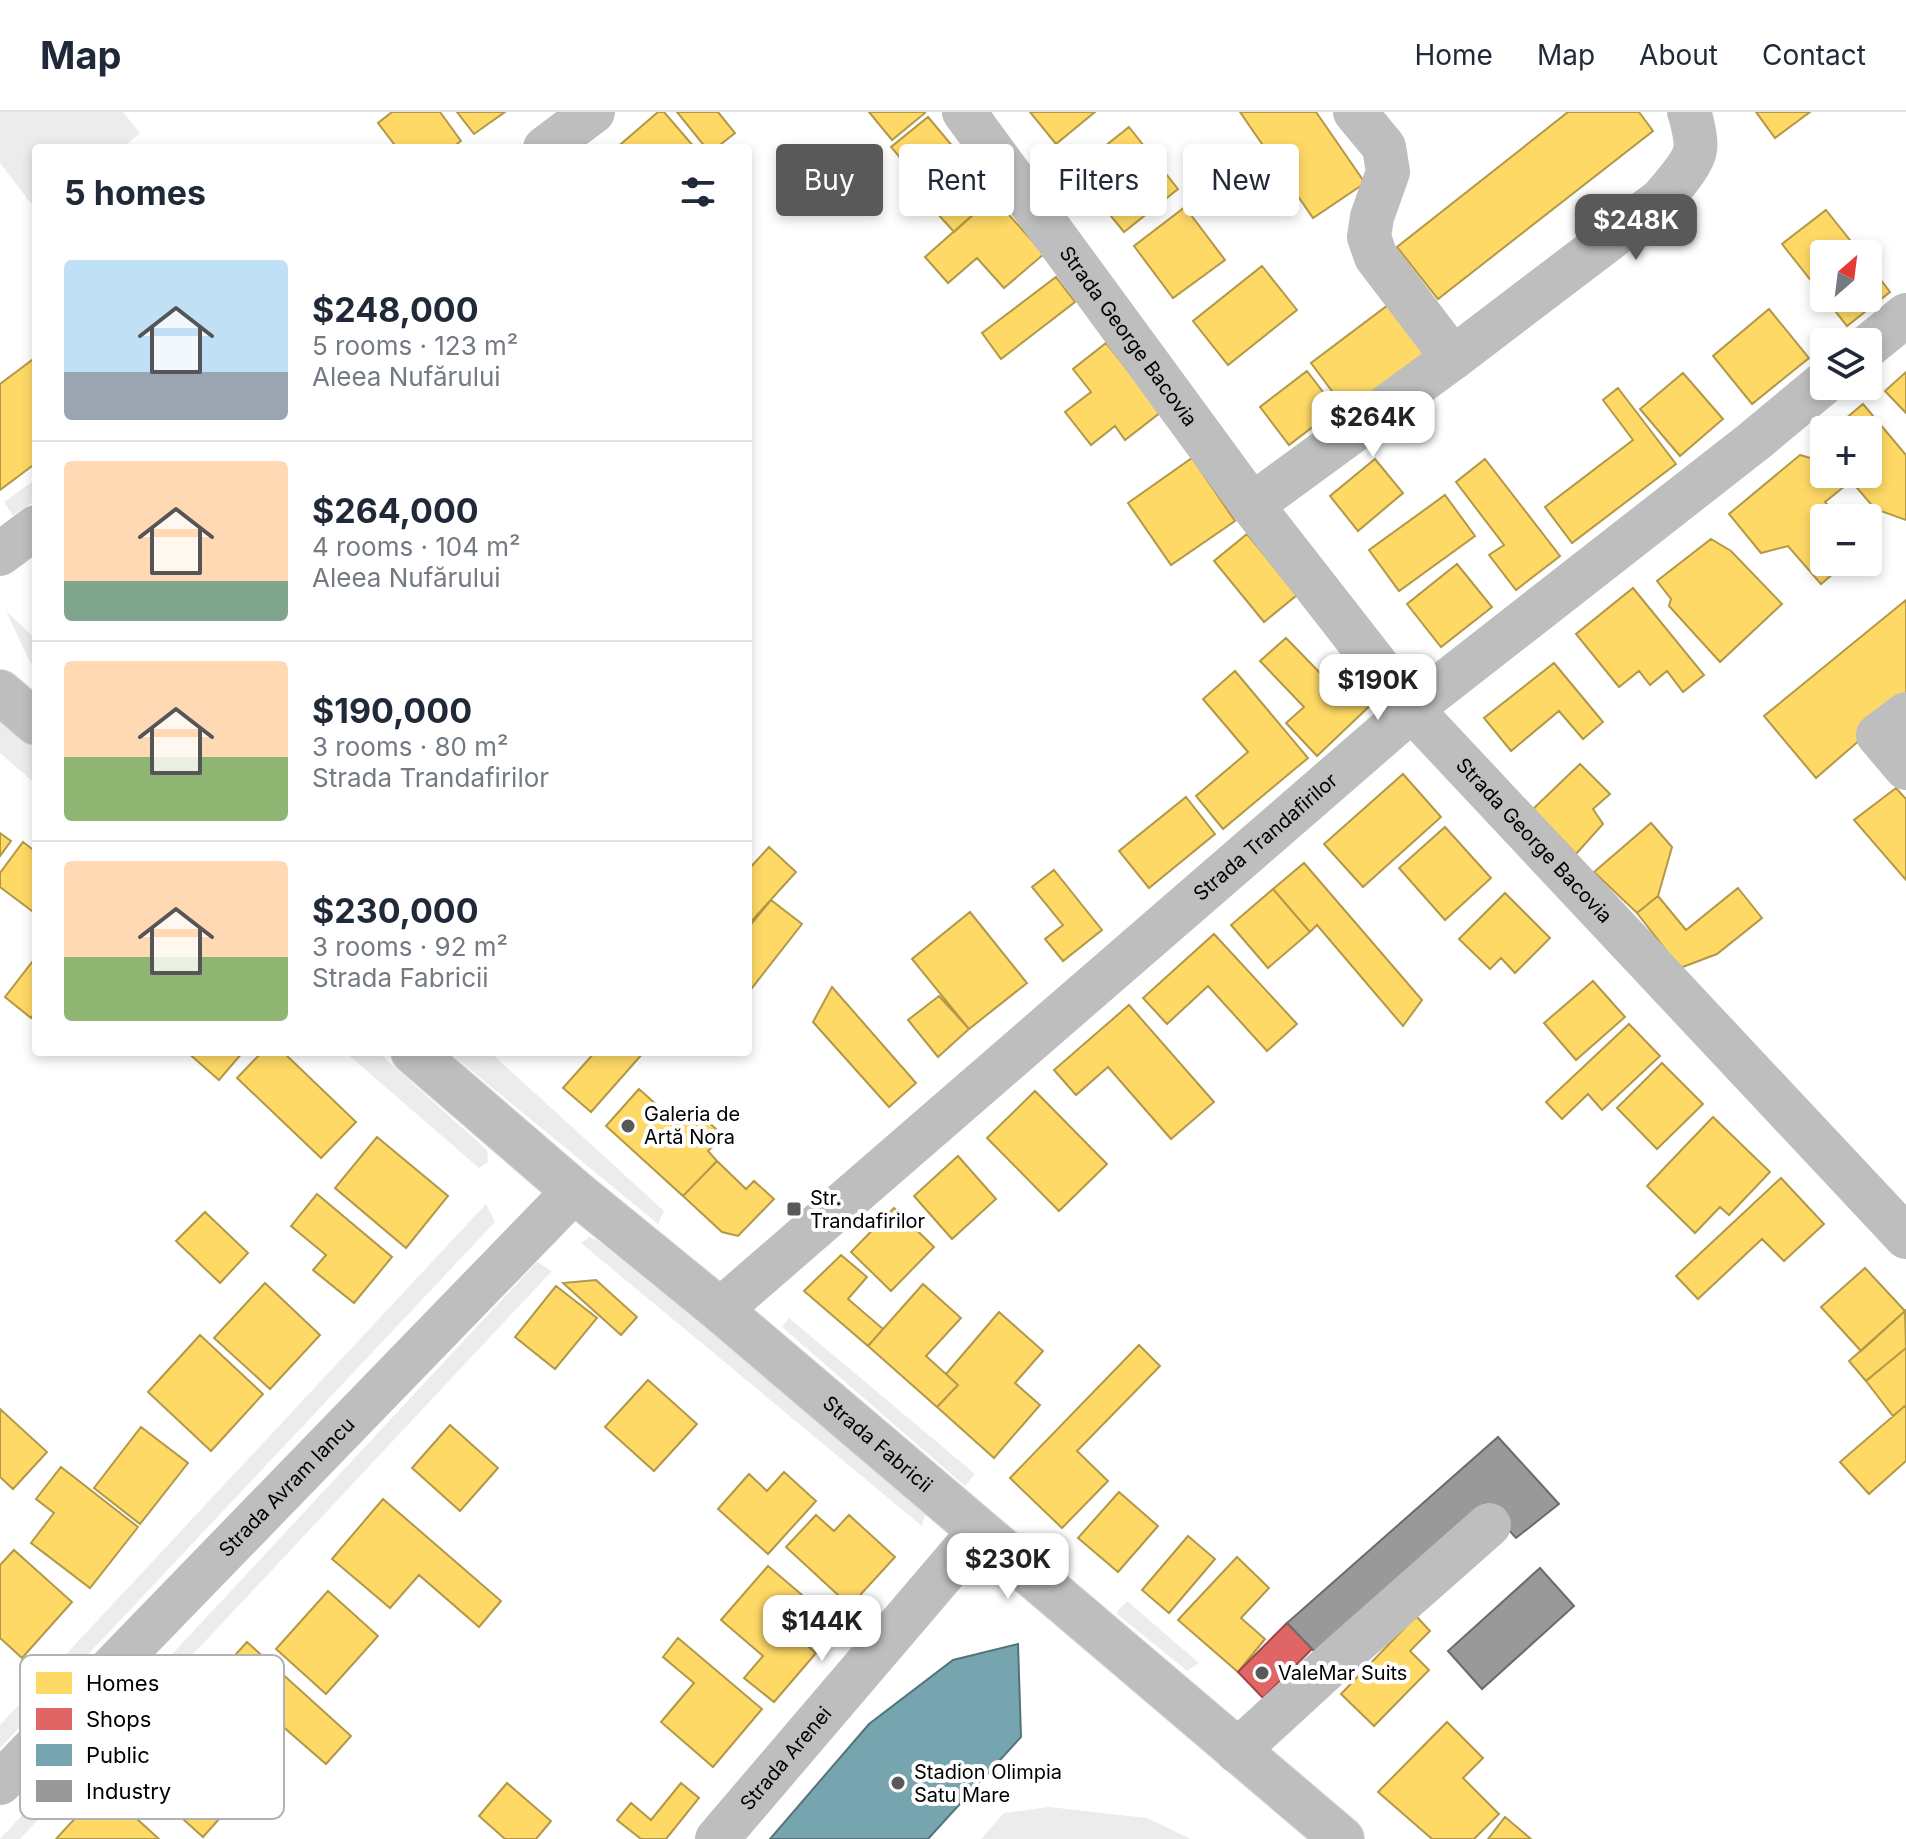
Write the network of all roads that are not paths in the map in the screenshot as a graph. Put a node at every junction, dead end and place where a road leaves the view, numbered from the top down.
1 (593, 112) edge
2 (964, 112) edge
3 (1355, 112) edge
4 (1689, 112) edge
5 (550, 144) edge
6 (1906, 315) edge
7 (1882, 335) edge
8 (1453, 358) junction
9 (1810, 395) edge
10 (1252, 505) junction
11 (32, 530) edge
12 (0, 554) edge
13 (0, 692) edge
14 (1412, 710) junction
15 (32, 720) edge
16 (1892, 724) edge
17 (1906, 768) edge
18 (418, 1056) edge
19 (574, 1191) junction
20 (1906, 1237) edge
21 (720, 1310) junction
22 (1489, 1525) dead end
23 (979, 1532) junction
24 (124, 1655) edge
25 (1237, 1751) junction
26 (20, 1762) edge
27 (0, 1783) edge
28 (717, 1839) edge
29 (1342, 1839) edge

1 - 5 street
2 - 10 street, Strada George Bacovia
3 - 8 street
4 - 8 street
6 - 7 street
8 - 10 street
9 - 14 street, Strada Trandafirilor
10 - 14 street, Strada George Bacovia
11 - 12 street
13 - 15 street
14 - 20 street, Strada George Bacovia
14 - 21 street, Strada Trandafirilor
16 - 17 street
18 - 19 street, Strada Fabricii
19 - 21 street, Strada Fabricii
19 - 24 street, Strada Avram Iancu
21 - 23 street, Strada Fabricii
22 - 25 street
23 - 25 street, Strada Fabricii
23 - 28 street, Strada Arenei
25 - 29 street, Strada Fabricii
26 - 27 street, Strada Avram Iancu

